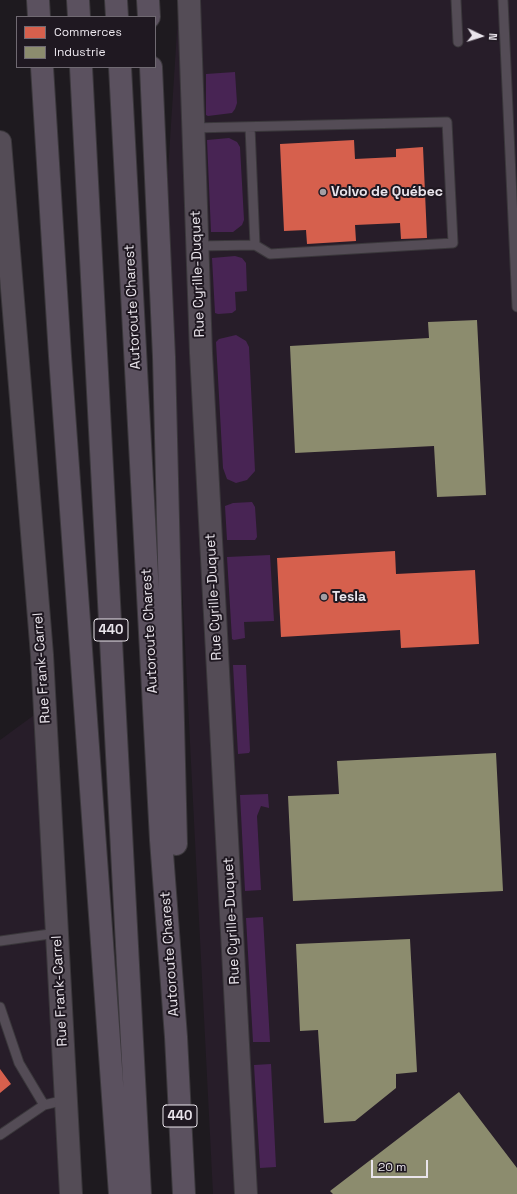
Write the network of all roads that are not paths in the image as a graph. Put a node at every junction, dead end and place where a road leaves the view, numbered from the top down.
1 (38, 0) edge
2 (78, 0) edge
3 (116, 0) edge
4 (148, 0) edge
5 (189, 0) edge
6 (456, 0) edge
7 (503, 0) edge
8 (39, 16) edge
9 (78, 16) edge
10 (117, 16) edge
11 (149, 16) edge
12 (458, 42) dead end
13 (42, 68) edge
14 (81, 68) edge
15 (120, 68) edge
16 (151, 68) edge
17 (250, 127) junction
18 (192, 128) junction
19 (0, 142) edge
20 (255, 245) junction
21 (196, 246) junction
22 (517, 307) edge
23 (57, 933) junction
24 (0, 941) edge
25 (0, 1007) edge
26 (176, 1037) junction
27 (66, 1100) junction
28 (44, 1105) junction
29 (0, 1135) edge
30 (71, 1194) edge
31 (120, 1194) edge
32 (140, 1194) edge
33 (184, 1194) edge
34 (246, 1194) edge

1 - 8 highway
2 - 9 highway
3 - 10 highway
4 - 11 highway
5 - 18 street, Rue Cyrille-Duquet
6 - 12 lane
7 - 22 lane
13 - 31 highway
14 - 32 highway, 440
15 - 26 highway, Autoroute Charest / 440
16 - 26 highway
17 - 18 lane
17 - 20 lane
17 - 20 lane
18 - 21 street, Rue Cyrille-Duquet
19 - 23 street, Rue Frank-Carrel
20 - 21 lane
21 - 34 street, Rue Cyrille-Duquet
23 - 24 lane
23 - 27 street, Rue Frank-Carrel
25 - 28 lane
26 - 33 highway, Autoroute Charest / 440
27 - 28 lane
27 - 30 street, Rue Frank-Carrel
28 - 29 lane

